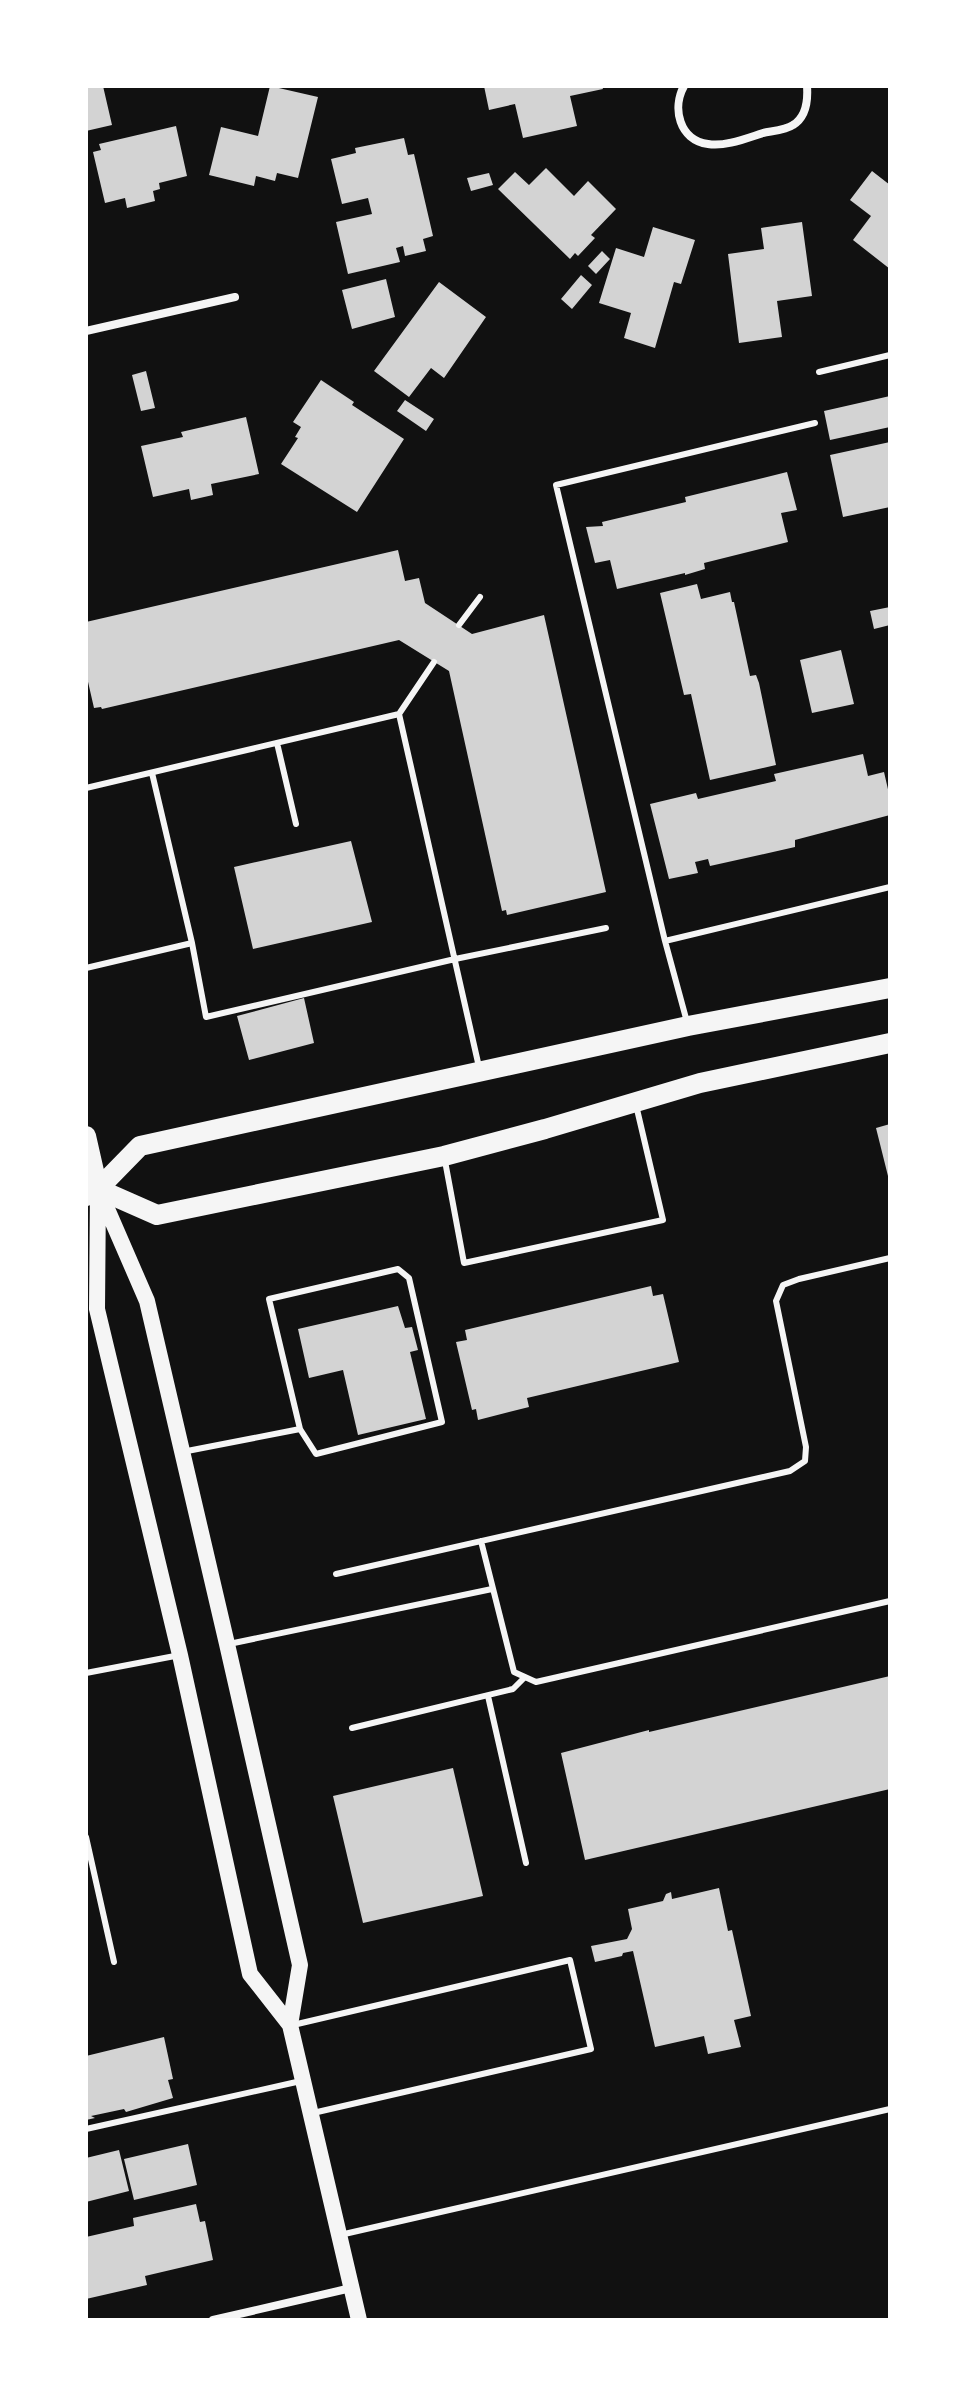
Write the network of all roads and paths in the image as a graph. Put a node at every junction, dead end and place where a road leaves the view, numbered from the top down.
1 (684, 86) edge
2 (807, 86) edge
3 (235, 297) dead end
4 (86, 331) edge
5 (890, 355) edge
6 (819, 372) dead end
7 (815, 423) dead end
8 (480, 597) dead end
9 (459, 625) dead end
10 (434, 662) dead end
11 (399, 714) junction
12 (277, 743) junction
13 (152, 773) junction
14 (86, 788) edge
15 (296, 824) dead end
16 (890, 887) edge
17 (606, 928) dead end
18 (665, 941) junction
19 (192, 943) junction
20 (455, 959) junction
21 (86, 968) edge
22 (890, 988) edge
23 (688, 1026) junction
24 (890, 1043) edge
25 (479, 1072) junction
26 (636, 1102) junction
27 (86, 1136) edge
28 (444, 1156) junction
29 (90, 1191) edge
30 (890, 1258) edge
31 (300, 1429) junction
32 (182, 1452) junction
33 (481, 1541) junction
34 (336, 1574) dead end
35 (492, 1589) junction
36 (890, 1601) edge
37 (227, 1644) junction
38 (180, 1655) junction
39 (86, 1673) edge
40 (525, 1677) junction
41 (488, 1696) junction
42 (352, 1728) dead end
43 (86, 1837) edge
44 (526, 1863) dead end
45 (114, 1962) dead end
46 (290, 2025) junction
47 (304, 2081) junction
48 (890, 2109) edge
49 (311, 2114) junction
50 (86, 2129) edge
51 (339, 2236) junction
52 (351, 2288) junction
53 (213, 2320) edge
54 (359, 2320) edge

1 - 2 street
3 - 4 street
5 - 6 lane
7 - 18 lane
8 - 9 lane
10 - 11 lane
11 - 12 lane
11 - 20 lane
12 - 13 lane
12 - 15 lane
13 - 14 lane
13 - 19 lane
16 - 18 lane
17 - 20 lane
18 - 23 lane
19 - 20 lane
19 - 21 lane
20 - 25 lane
22 - 23 main road
23 - 25 main road
24 - 26 main road
25 - 29 main road
26 - 28 main road
26 - 28 lane
27 - 29 main road
28 - 29 main road
29 - 32 main road
29 - 38 main road
30 - 33 lane
31 - 31 lane
31 - 32 lane
32 - 37 main road
33 - 34 lane
33 - 35 lane
35 - 37 lane
35 - 40 lane
36 - 40 lane
37 - 46 main road
38 - 39 lane
38 - 46 main road
40 - 41 lane
41 - 42 lane
41 - 44 lane
43 - 45 lane
46 - 47 main road
46 - 49 lane
47 - 49 main road
47 - 50 lane
48 - 51 lane
49 - 51 main road
51 - 52 main road
52 - 53 street
52 - 54 main road

